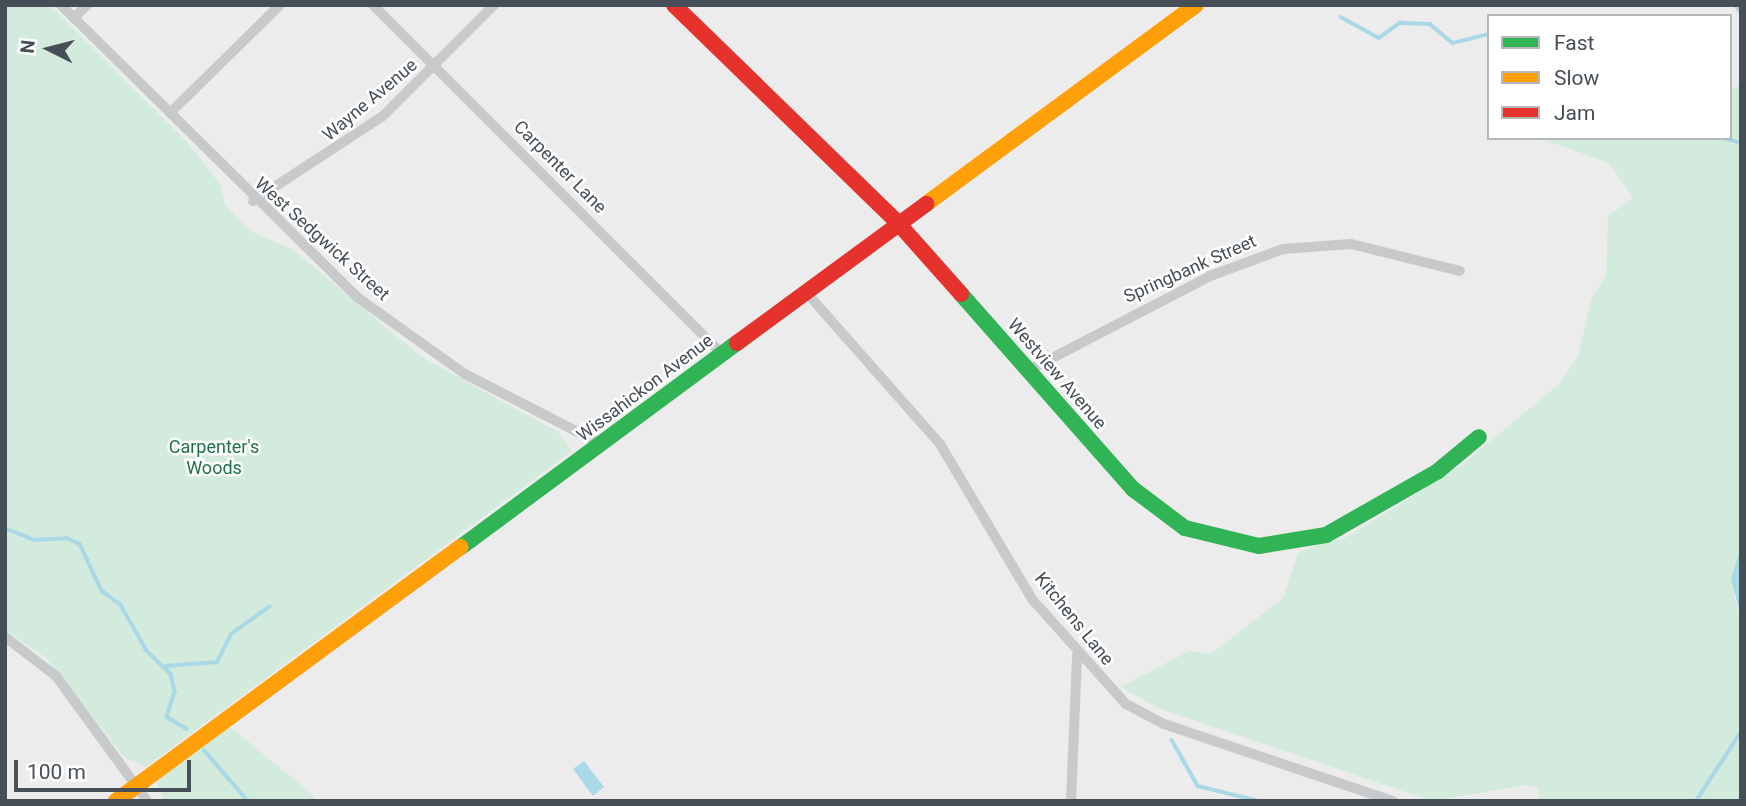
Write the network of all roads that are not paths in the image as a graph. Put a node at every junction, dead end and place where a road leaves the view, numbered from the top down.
1 (61, 5) edge
2 (87, 5) edge
3 (280, 5) edge
4 (373, 5) edge
5 (494, 5) edge
6 (674, 5) edge
7 (1196, 5) edge
8 (74, 18) junction
9 (436, 68) junction
10 (170, 113) junction
11 (253, 201) junction
12 (898, 223) junction
13 (1460, 271) dead end
14 (806, 292) junction
15 (722, 354) junction
16 (1029, 370) junction
17 (1479, 437) dead end
18 (601, 444) junction
19 (5, 637) edge
20 (1077, 655) junction
21 (136, 785) junction
22 (116, 801) edge
23 (147, 801) edge
24 (1071, 801) edge
25 (1393, 801) edge

1 - 8 street, West Sedgwick Street
2 - 8 street
3 - 10 street
4 - 9 street, Carpenter Lane
5 - 9 street, Wayne Avenue
6 - 12 street, Westview Avenue
7 - 12 street, Wissahickon Avenue
8 - 10 street, West Sedgwick Street
9 - 11 street, Wayne Avenue
9 - 15 street, Carpenter Lane
10 - 11 street, West Sedgwick Street
11 - 18 street, West Sedgwick Street
12 - 14 street, Wissahickon Avenue
12 - 16 street, Westview Avenue
13 - 16 street, Springbank Street
14 - 15 street, Wissahickon Avenue
14 - 20 street, Kitchens Lane
15 - 18 street, Wissahickon Avenue
16 - 17 street, Westview Avenue
18 - 21 street, Wissahickon Avenue
19 - 21 street
20 - 24 street
20 - 25 street, Kitchens Lane
21 - 22 street, Wissahickon Avenue
21 - 23 street

